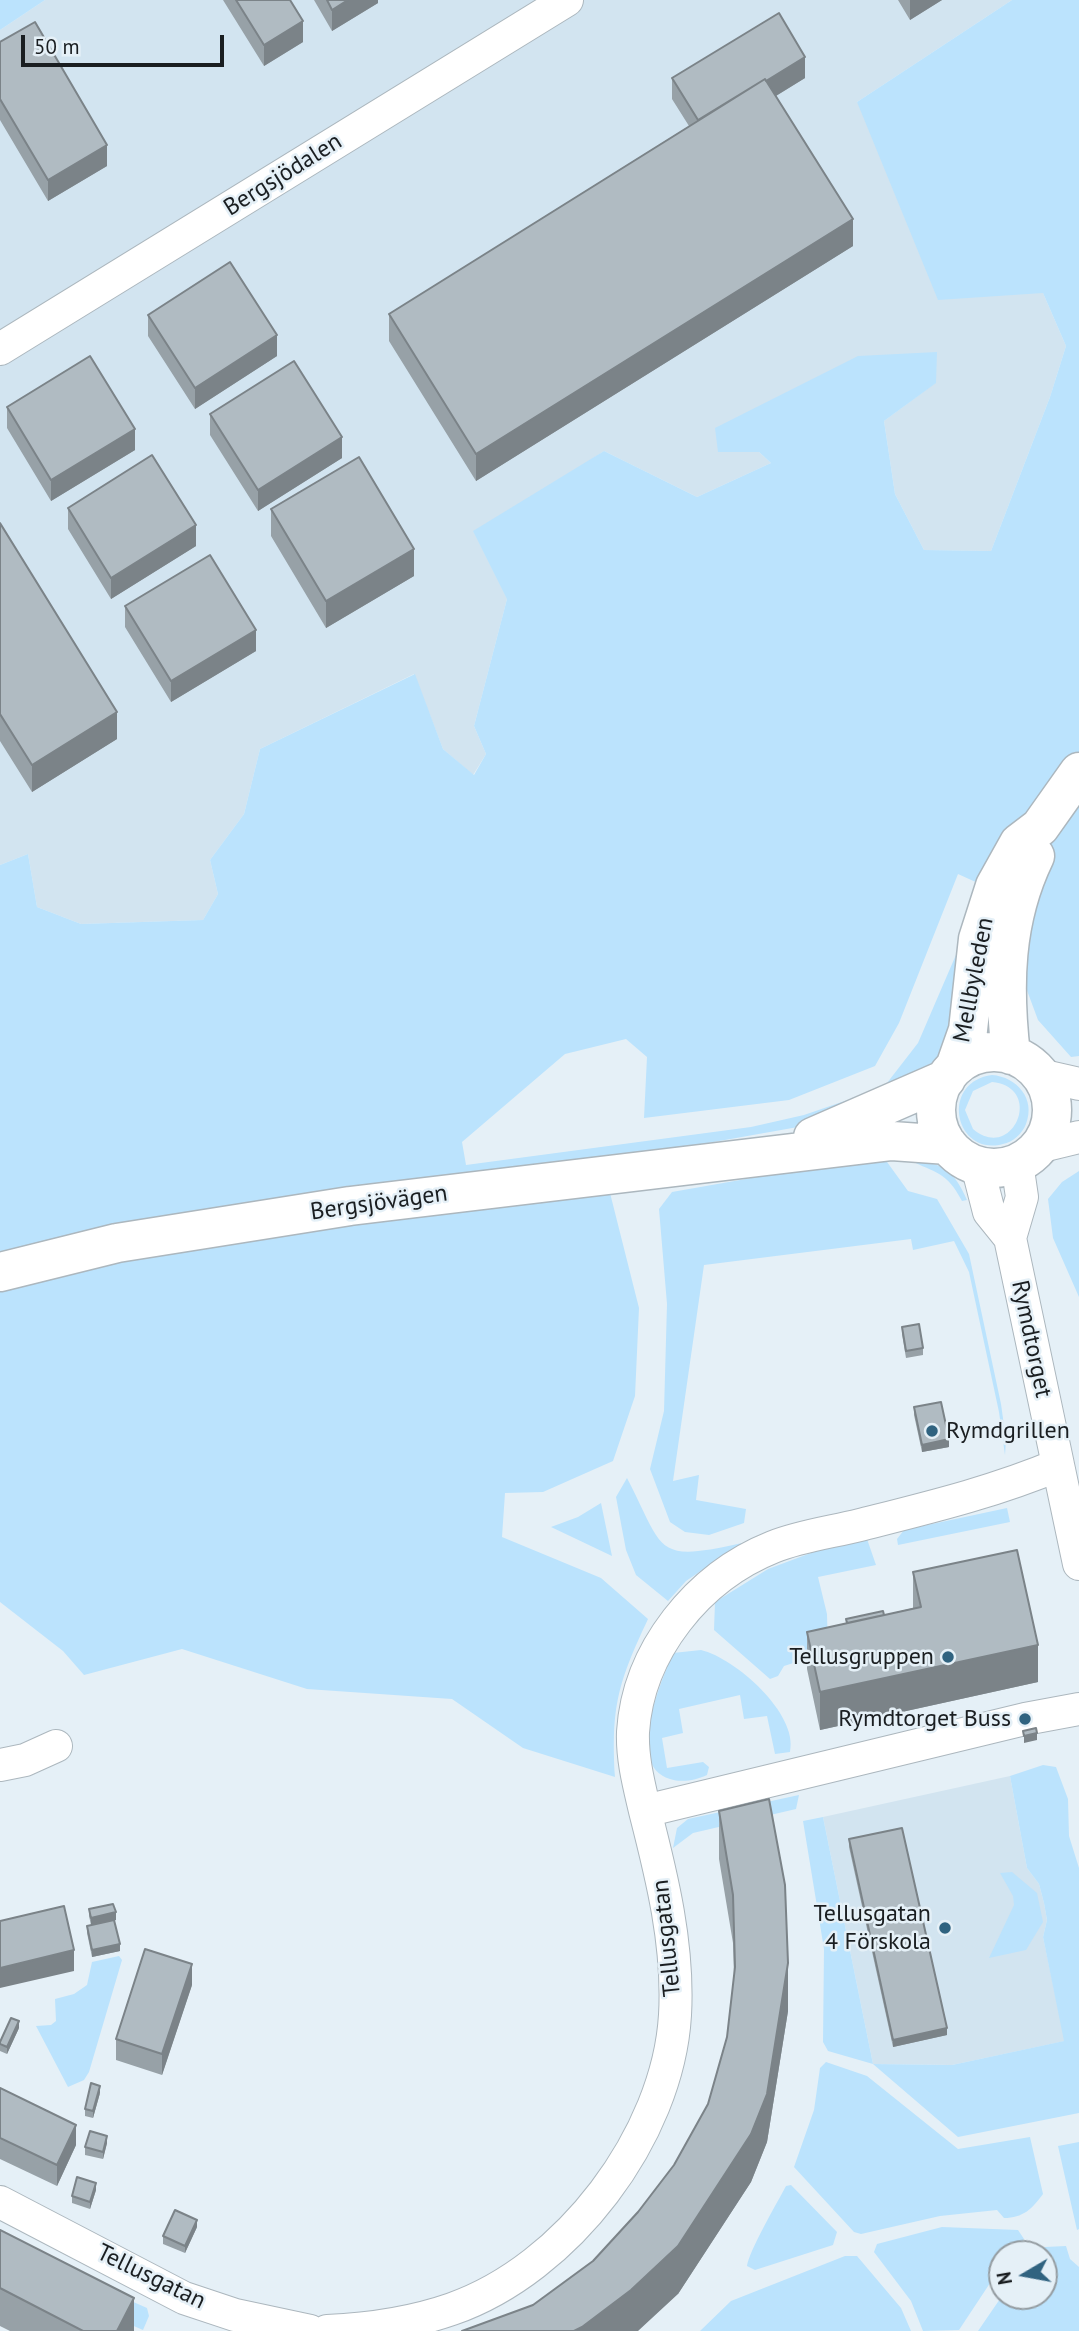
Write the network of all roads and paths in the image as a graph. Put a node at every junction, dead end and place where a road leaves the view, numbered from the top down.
1 (567, 0) edge
2 (0, 349) edge
3 (1079, 772) edge
4 (1040, 827) junction
5 (1026, 1065) junction
6 (951, 1073) junction
7 (1079, 1084) edge
8 (1079, 1138) edge
9 (761, 1155) junction
10 (963, 1155) junction
11 (1028, 1155) junction
12 (1010, 1238) junction
13 (0, 1272) edge
14 (1058, 1465) junction
15 (1079, 1563) edge
16 (1074, 1711) edge
17 (56, 1746) dead end
18 (0, 1765) edge
19 (645, 1811) junction
20 (0, 2202) edge
21 (310, 2331) edge
22 (327, 2331) edge

1 - 2 street, Bergsjödalen
3 - 4 main road, Mellbyleden
4 - 5 main road, Mellbyleden
4 - 6 main road, Mellbyleden
5 - 6 main road, Bergsjövägen
5 - 7 street, Bergsjövägen
5 - 11 main road
6 - 9 main road, Bergsjövägen
6 - 10 main road
8 - 11 street, Bergsjövägen
9 - 10 main road, Bergsjövägen
9 - 13 main road, Bergsjövägen
10 - 11 main road, Bergsjövägen
10 - 12 street, Rymdtorget
11 - 12 street, Rymdtorget
12 - 14 street, Rymdtorget
14 - 15 street, Rymdtorget
14 - 19 street, Tellusgatan
16 - 19 street
17 - 18 street
19 - 22 street, Tellusgatan
20 - 21 street, Tellusgatan

